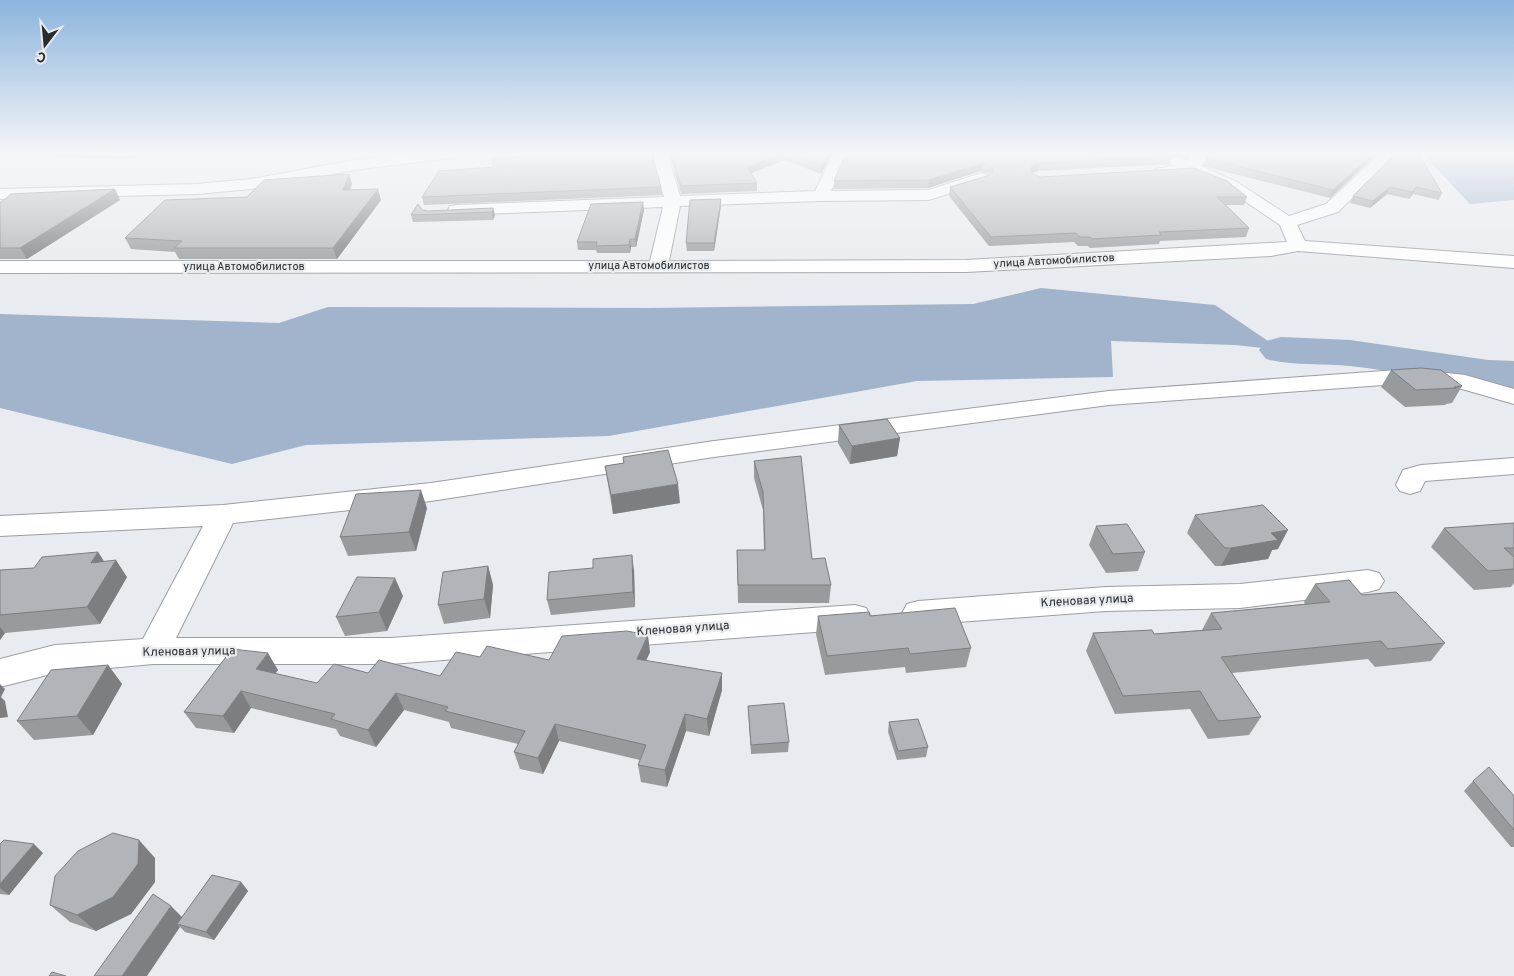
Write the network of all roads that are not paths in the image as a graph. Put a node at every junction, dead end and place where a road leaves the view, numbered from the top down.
1 (746, 199) edge
2 (1252, 199) edge
3 (1342, 199) edge
4 (673, 201) junction
5 (440, 210) edge
6 (1287, 222) junction
7 (1298, 246) junction
8 (1514, 262) edge
9 (658, 266) junction
10 (0, 267) edge
11 (1514, 397) edge
12 (1514, 466) edge
13 (1410, 484) dead end
14 (223, 515) junction
15 (0, 526) edge
16 (1368, 581) dead end
17 (153, 651) junction
18 (0, 673) edge

1 - 4 street
2 - 6 street
3 - 6 street
4 - 5 street
4 - 9 street
6 - 7 street
7 - 8 street, улица Автомобилистов
7 - 9 street, улица Автомобилистов
9 - 10 street, улица Автомобилистов
11 - 14 street
12 - 13 street
14 - 15 street
14 - 17 street
16 - 17 street, Кленовая улица
17 - 18 street, Кленовая улица

